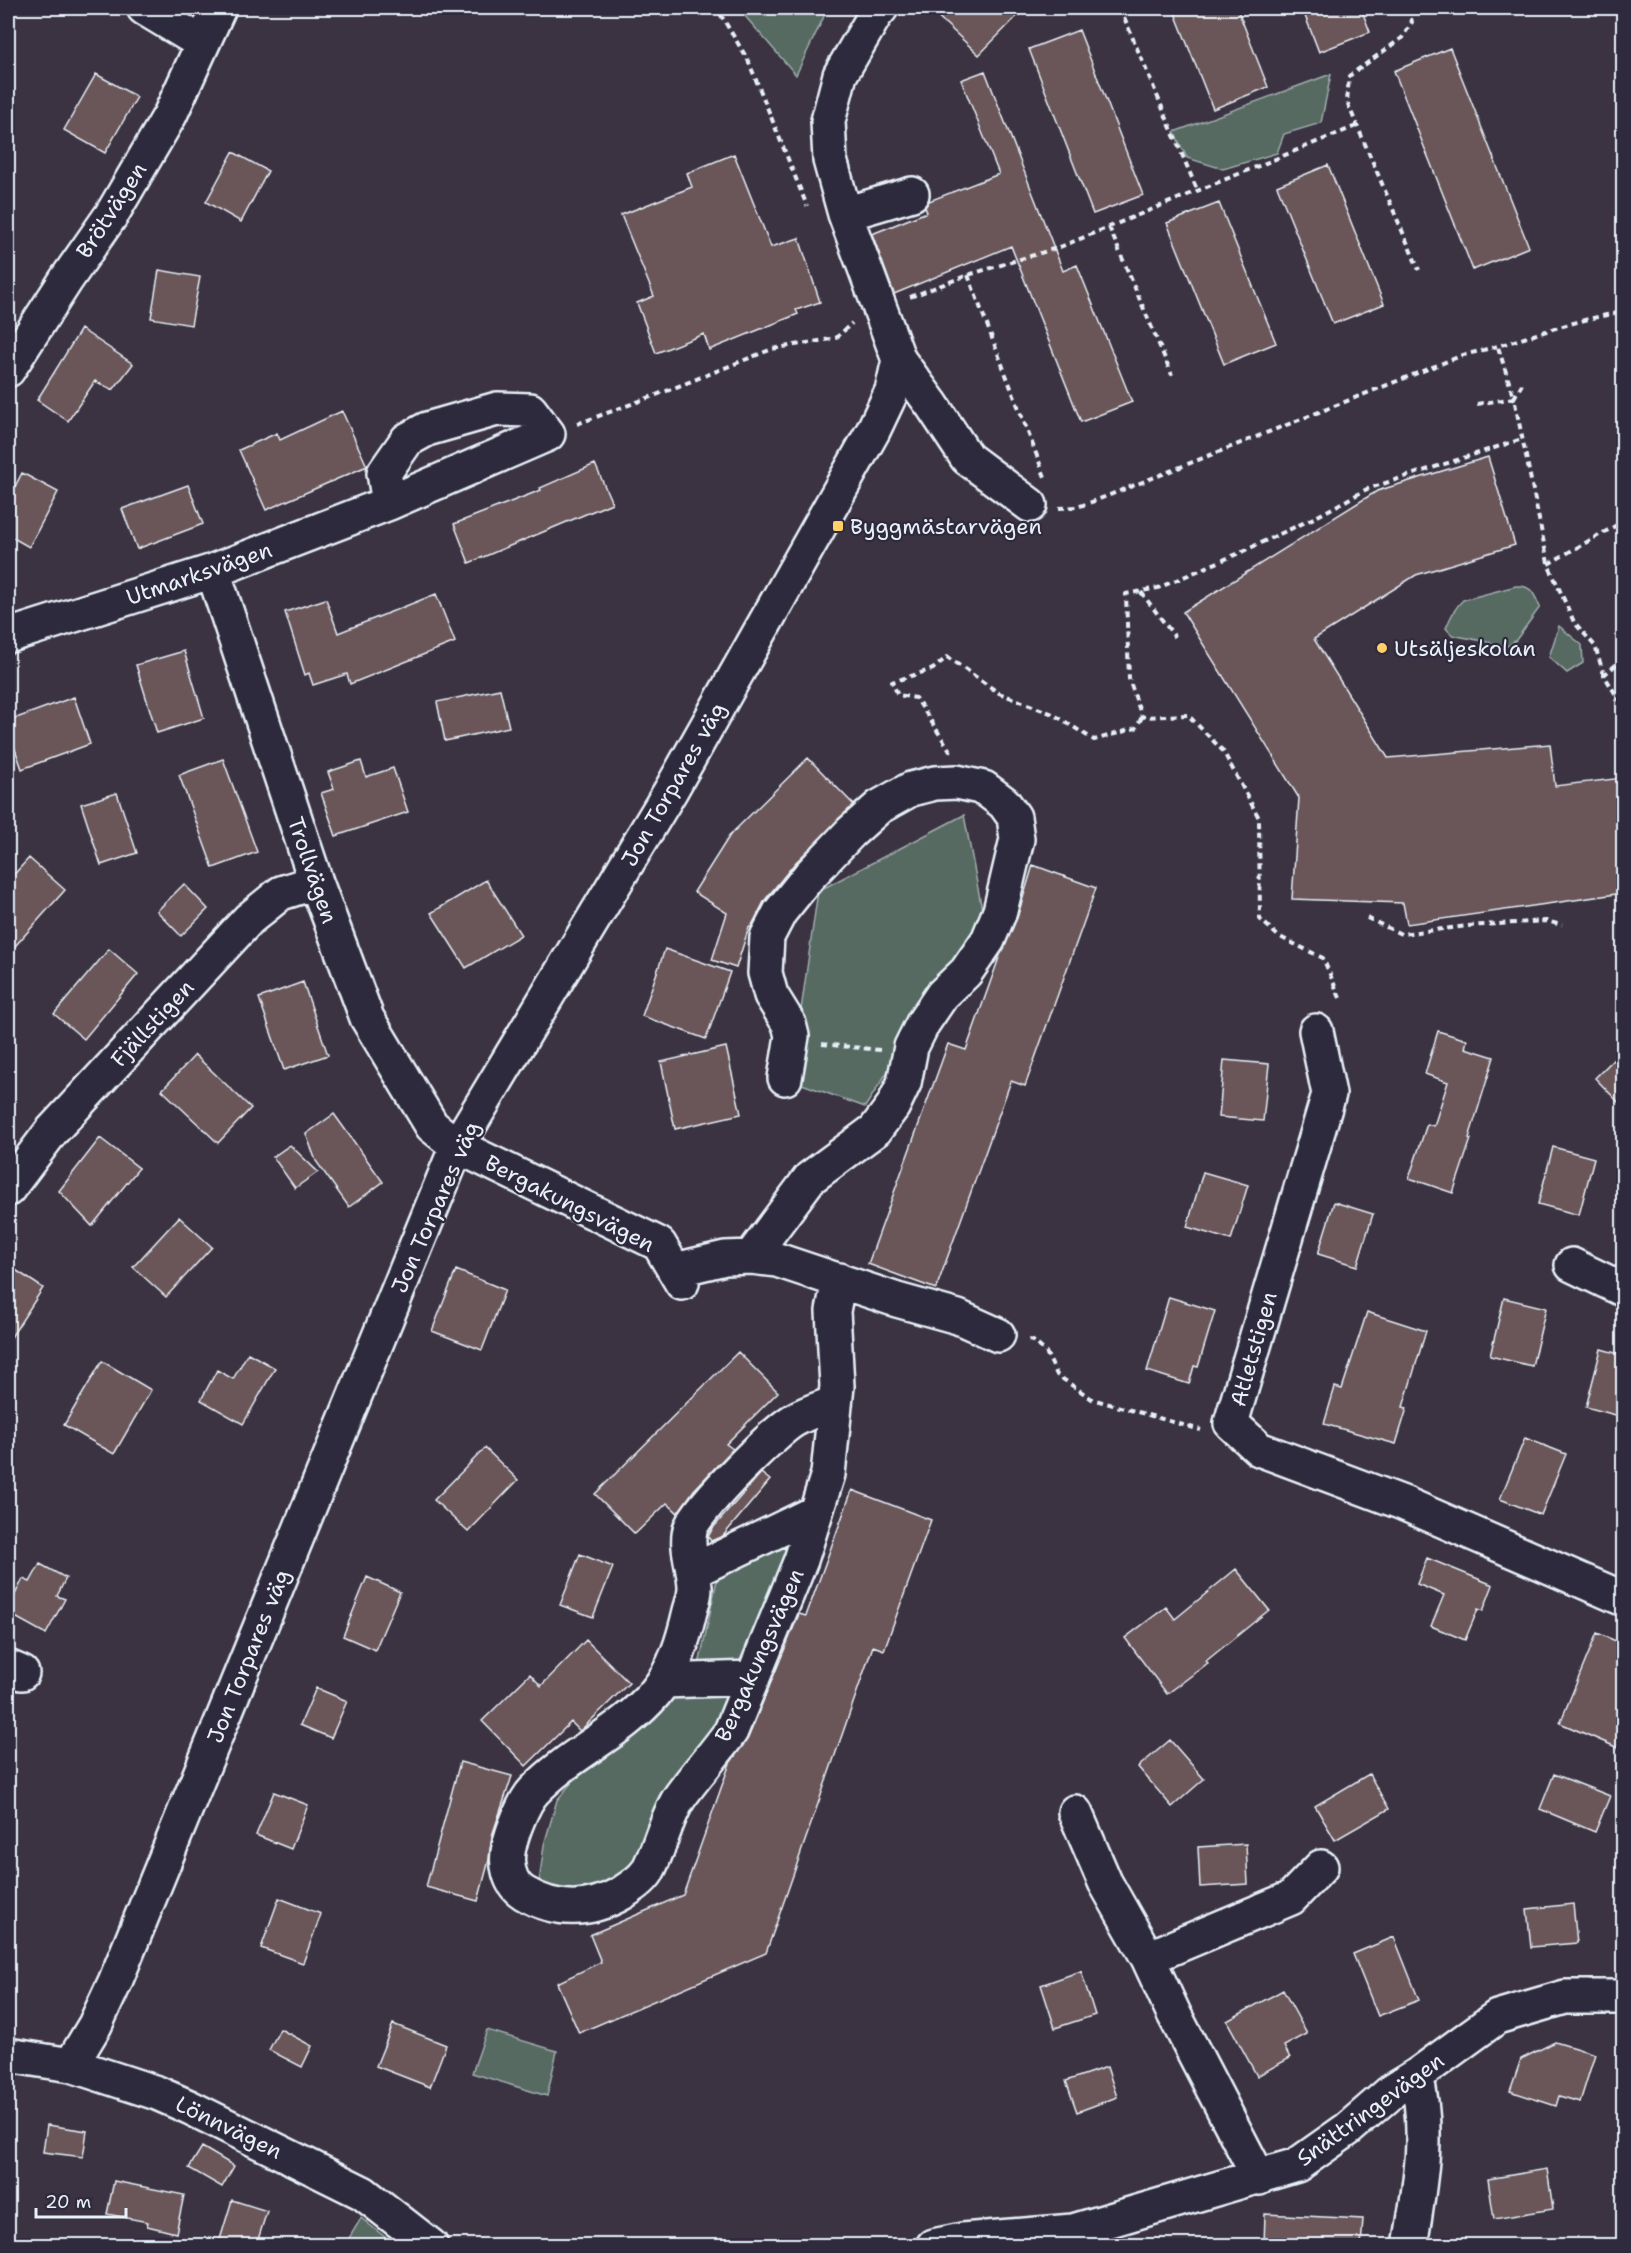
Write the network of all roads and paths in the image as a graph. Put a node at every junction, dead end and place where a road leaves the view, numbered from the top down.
1 (144, 8) edge
2 (219, 8) edge
3 (712, 8) edge
4 (881, 8) edge
5 (1120, 8) edge
6 (1408, 8) edge
7 (202, 43) junction
8 (1356, 126) junction
9 (1198, 192) junction
10 (912, 194) dead end
11 (845, 214) junction
12 (811, 216) dead end
13 (1109, 227) junction
14 (1419, 270) dead end
15 (968, 275) junction
16 (881, 307) junction
17 (1623, 312) edge
18 (1498, 347) junction
19 (899, 360) junction
20 (8, 370) edge
21 (1172, 375) dead end
22 (1522, 384) dead end
23 (1514, 398) junction
24 (1477, 404) dead end
25 (548, 434) junction
26 (1522, 439) junction
27 (1041, 500) junction
28 (389, 503) junction
29 (1623, 521) edge
30 (1548, 564) junction
31 (213, 571) junction
32 (1141, 591) junction
33 (8, 636) edge
34 (1175, 637) dead end
35 (1623, 658) edge
36 (1604, 675) junction
37 (1623, 708) edge
38 (1142, 717) junction
39 (972, 785) junction
40 (316, 882) junction
41 (1367, 918) dead end
42 (1562, 925) dead end
43 (1340, 998) dead end
44 (1316, 1031) dead end
45 (828, 1046) dead end
46 (886, 1050) dead end
47 (785, 1078) dead end
48 (457, 1146) junction
49 (8, 1189) edge
50 (751, 1257) junction
51 (1572, 1265) dead end
52 (839, 1280) junction
53 (1623, 1290) edge
54 (998, 1335) joint
55 (835, 1403) junction
56 (1231, 1423) junction
57 (816, 1512) junction
58 (693, 1570) junction
59 (1623, 1599) edge
60 (752, 1678) junction
61 (664, 1681) junction
62 (1075, 1812) dead end
63 (1321, 1867) dead end
64 (1148, 1959) junction
65 (1623, 1993) edge
66 (8, 2055) edge
67 (72, 2065) junction
68 (1416, 2076) junction
69 (1259, 2178) junction
70 (431, 2246) edge
71 (933, 2246) edge
72 (1410, 2246) edge

1 - 7 street
2 - 7 street, Brötvägen
3 - 12 path
4 - 11 street
5 - 9 path
6 - 8 path
7 - 20 street, Brötvägen
8 - 9 path
8 - 14 path
9 - 13 path
10 - 11 street
11 - 16 street
13 - 15 path
13 - 21 path
15 - 16 path
15 - 27 path
16 - 19 street
16 - 25 path
17 - 18 path
18 - 23 path
18 - 27 path
19 - 27 street
19 - 48 street, Jon Torpares väg
22 - 23 path
23 - 24 path
23 - 26 path
25 - 28 street, Utmarksvägen
25 - 28 street
26 - 30 path
26 - 32 path
28 - 31 street, Utmarksvägen
29 - 30 path
30 - 36 path
31 - 33 street, Utmarksvägen
31 - 40 street, Trollvägen
32 - 34 path
32 - 38 path
35 - 36 path
36 - 37 path
38 - 39 path
38 - 43 path
39 - 47 street
39 - 50 street
40 - 48 street, Trollvägen
40 - 49 street, Fjällstigen
41 - 42 path
44 - 56 street, Atletstigen
45 - 46 path
48 - 50 street, Bergakungsvägen
48 - 67 street, Jon Torpares väg
50 - 52 street, Bergakungsvägen
51 - 53 street
52 - 54 street, Bergakungsvägen
52 - 55 street, Bergakungsvägen
54 - 56 path
55 - 57 street, Bergakungsvägen
55 - 58 street, Bergakungsvägen
56 - 59 street, Atletstigen
57 - 58 street
57 - 60 street, Bergakungsvägen
58 - 61 street, Bergakungsvägen
60 - 61 street
60 - 61 street, Bergakungsvägen
62 - 64 street
63 - 64 street
64 - 69 street
65 - 68 street, Snättringevägen
66 - 67 street, Lönnvägen
67 - 70 street, Lönnvägen
68 - 69 street, Snättringevägen
68 - 72 street
69 - 71 street, Snättringevägen

